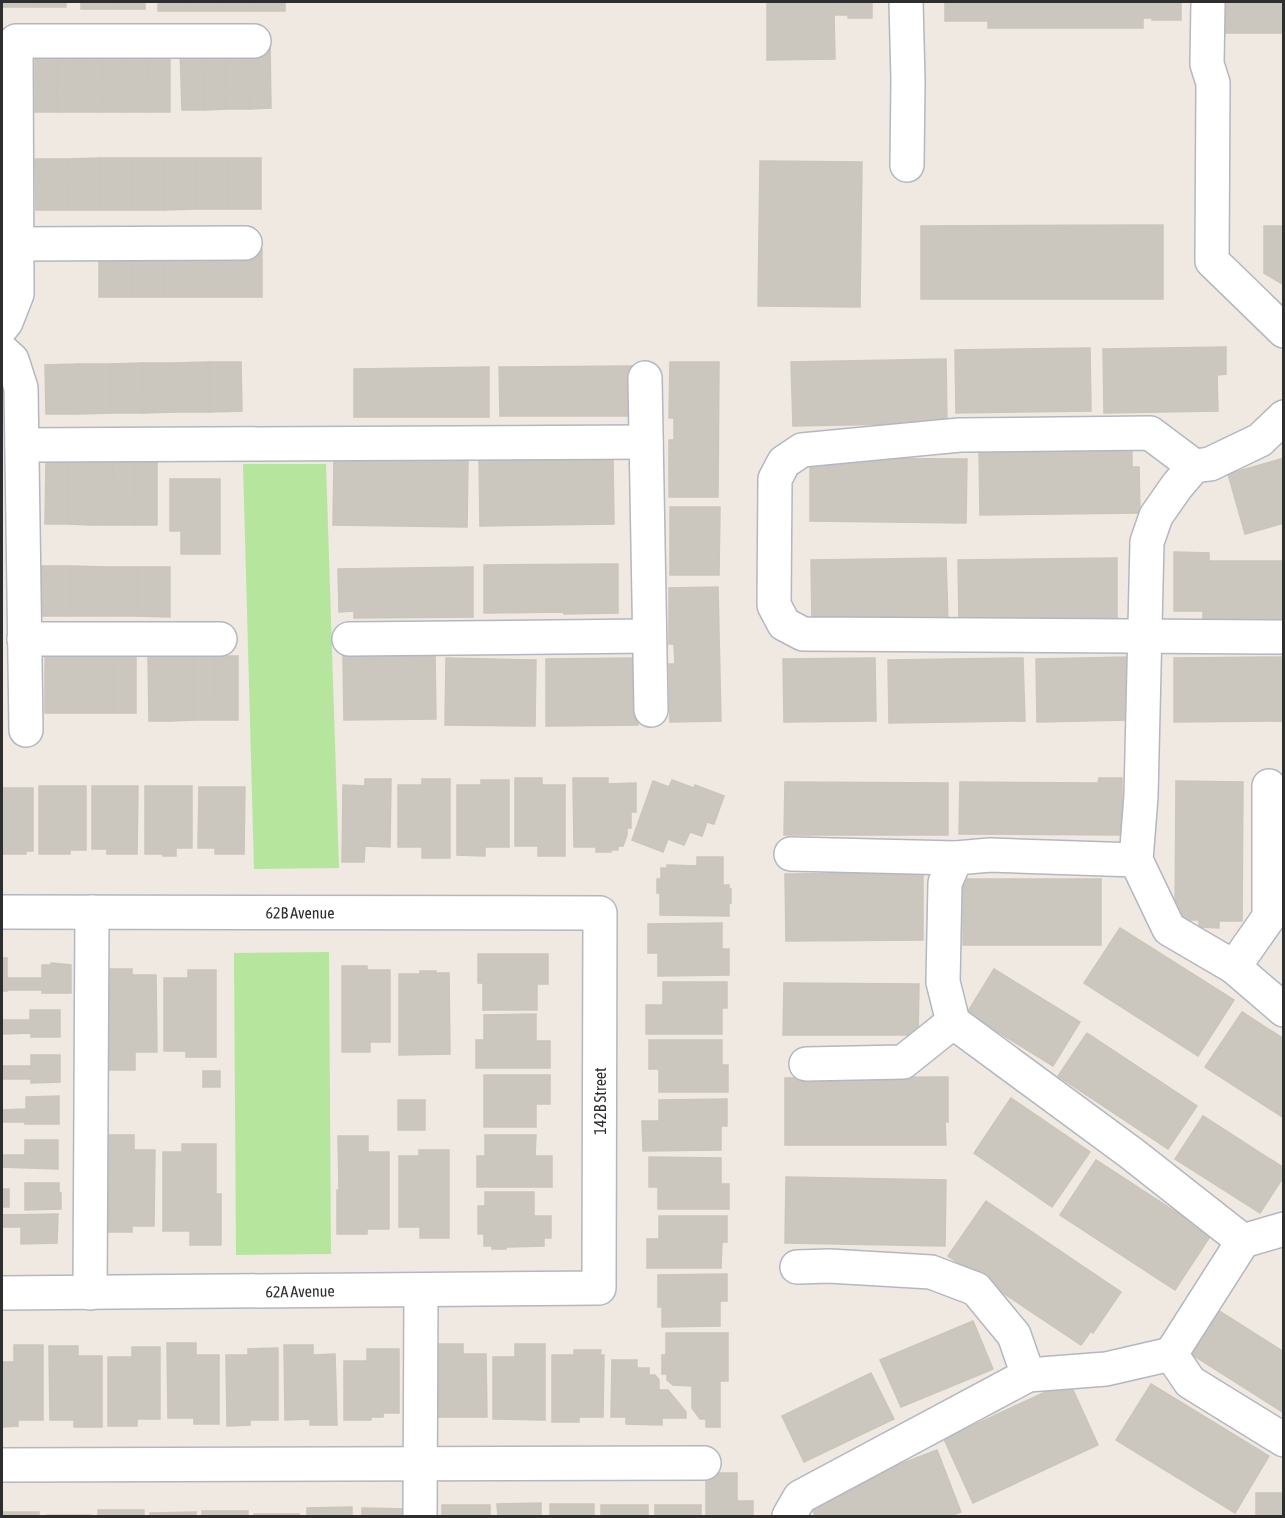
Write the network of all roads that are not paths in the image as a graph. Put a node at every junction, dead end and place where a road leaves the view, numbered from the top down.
1 (906, 2) edge
2 (1208, 2) edge
3 (254, 41) dead end
4 (907, 165) dead end
5 (245, 243) dead end
6 (16, 244) junction
7 (2, 327) edge
8 (1284, 332) edge
9 (2, 351) edge
10 (645, 378) dead end
11 (1284, 417) edge
12 (646, 442) junction
13 (22, 446) junction
14 (1194, 466) junction
15 (649, 636) junction
16 (1145, 637) junction
17 (1284, 637) edge
18 (24, 639) junction
19 (220, 639) dead end
20 (349, 639) dead end
21 (651, 710) dead end
22 (26, 730) dead end
23 (1269, 786) dead end
24 (791, 855) dead end
25 (956, 858) junction
26 (1136, 860) junction
27 (2, 912) edge
28 (92, 912) junction
29 (600, 913) joint
30 (1234, 967) junction
31 (1284, 1010) edge
32 (953, 1022) junction
33 (806, 1064) dead end
34 (1284, 1229) edge
35 (1243, 1241) junction
36 (798, 1267) dead end
37 (599, 1288) joint
38 (422, 1290) junction
39 (2, 1293) edge
40 (90, 1293) junction
41 (1171, 1354) junction
42 (1028, 1375) junction
43 (1284, 1440) edge
44 (704, 1463) dead end
45 (422, 1464) junction
46 (2, 1465) edge
47 (420, 1516) edge
48 (789, 1516) edge

1 - 4 street
2 - 8 street
3 - 6 street
5 - 6 street
6 - 7 street
9 - 13 street
10 - 12 street
11 - 14 street
12 - 13 street
12 - 15 street
13 - 18 street
14 - 16 street
14 - 16 street
15 - 20 street
15 - 21 street
16 - 17 street
16 - 26 street
18 - 19 street
18 - 22 street
23 - 30 street
24 - 25 street
25 - 26 street
25 - 32 street
26 - 30 street
27 - 28 street, 62B Avenue
28 - 29 street, 62B Avenue
28 - 40 street
29 - 37 street, 142B Street
30 - 31 street
32 - 33 street
32 - 35 street
34 - 35 street
35 - 41 street
36 - 42 street
37 - 38 street, 62A Avenue
38 - 40 street, 62A Avenue
38 - 45 street
39 - 40 street, 62A Avenue
41 - 42 street
41 - 43 street
42 - 48 street
44 - 45 street
45 - 46 street
45 - 47 street

